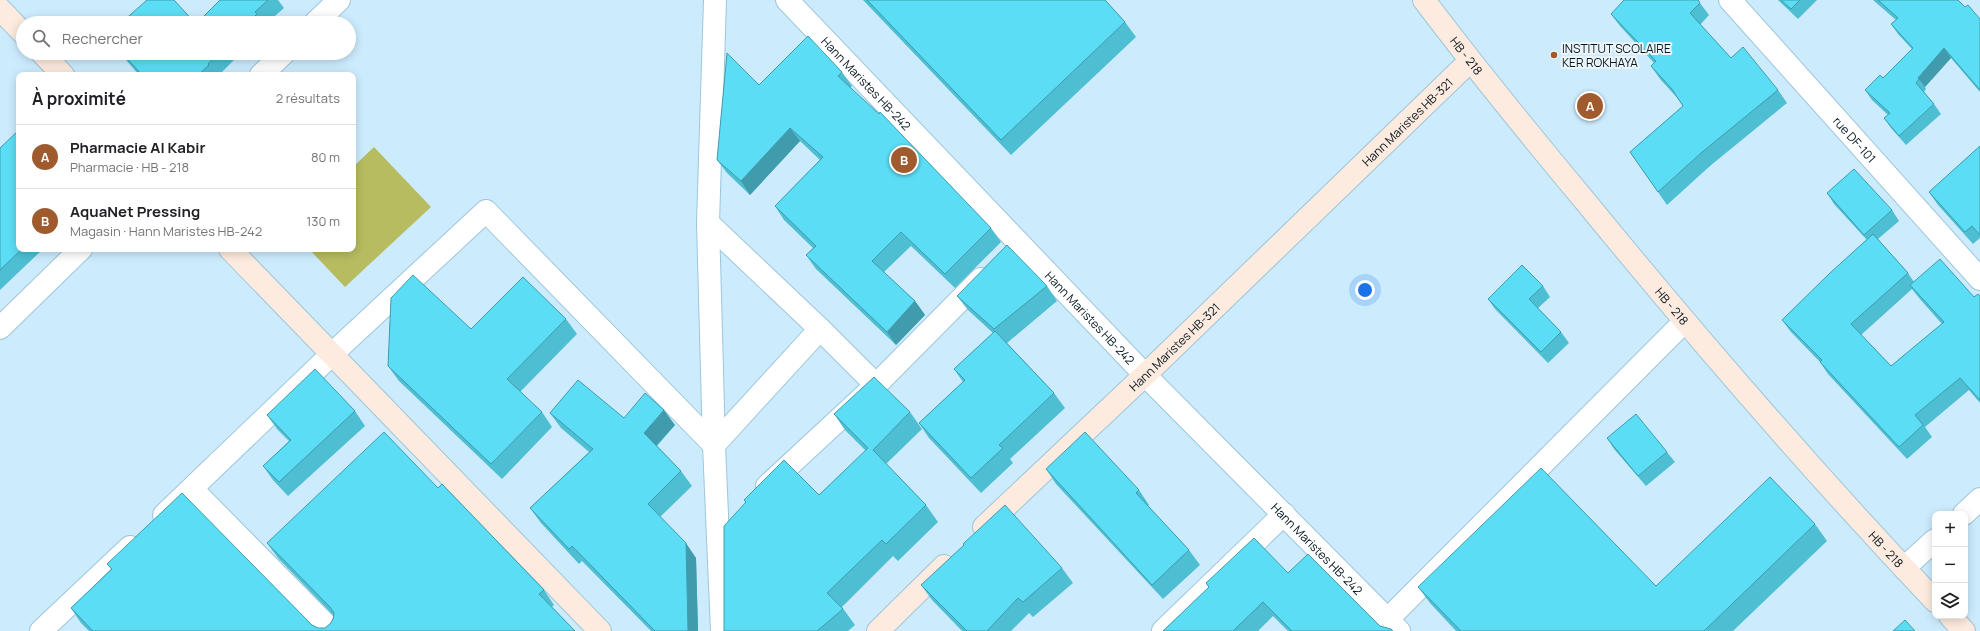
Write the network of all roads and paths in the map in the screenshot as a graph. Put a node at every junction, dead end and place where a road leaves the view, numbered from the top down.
1 (6, 0) edge
2 (339, 0) edge
3 (714, 0) edge
4 (786, 0) edge
5 (1424, 0) edge
6 (1730, 0) edge
7 (0, 6) edge
8 (0, 9) edge
9 (322, 16) edge
10 (16, 26) edge
11 (49, 60) edge
12 (277, 60) edge
13 (1470, 61) junction
14 (60, 72) edge
15 (264, 72) edge
16 (708, 223) junction
17 (1019, 241) junction
18 (78, 252) edge
19 (233, 252) edge
20 (1980, 279) edge
21 (1684, 322) junction
22 (0, 328) edge
23 (820, 329) junction
24 (332, 354) junction
25 (1145, 375) junction
26 (876, 385) junction
27 (714, 445) junction
28 (192, 489) junction
29 (753, 499) edge
30 (1980, 499) edge
31 (1967, 511) edge
32 (1284, 514) junction
33 (736, 516) edge
34 (718, 532) junction
35 (1932, 543) edge
36 (1904, 568) junction
37 (1932, 598) edge
38 (1953, 619) edge
39 (1393, 625) edge
40 (321, 627) edge
41 (41, 631) edge
42 (600, 631) edge
43 (722, 631) edge
44 (878, 631) edge
45 (1163, 631) edge
46 (1964, 631) edge

1 - 7 street
2 - 9 street
3 - 16 street
4 - 17 street, Hann Maristes HB-242
5 - 13 street, HB - 218
6 - 20 street, rue DF-101
8 - 10 street
11 - 14 street
12 - 15 street
13 - 21 street, HB - 218
13 - 25 street, Hann Maristes HB-321
16 - 23 street
16 - 27 street
17 - 25 street, Hann Maristes HB-242
17 - 26 street
18 - 22 street
19 - 24 street
21 - 36 street, HB - 218
21 - 39 street
23 - 26 street
23 - 27 street
24 - 27 street
24 - 28 street
24 - 42 street
25 - 32 street, Hann Maristes HB-242
25 - 44 street, Hann Maristes HB-321
26 - 29 street
27 - 34 street
28 - 40 street
28 - 41 street
30 - 31 street
32 - 39 street, Hann Maristes HB-242
32 - 45 street
33 - 34 street
34 - 43 street
35 - 36 street
36 - 37 street, HB - 218
38 - 46 street

